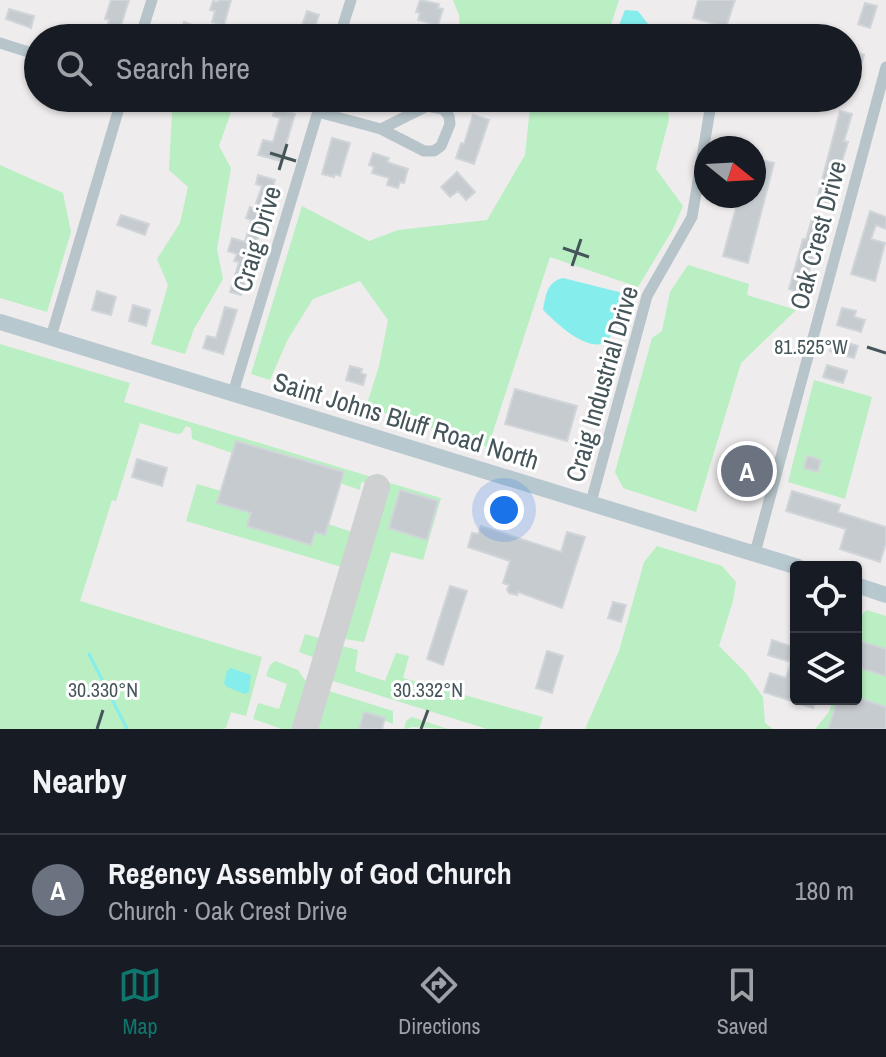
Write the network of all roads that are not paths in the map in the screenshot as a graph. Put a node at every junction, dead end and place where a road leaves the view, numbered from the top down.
1 (152, 0) edge
2 (351, 0) edge
3 (144, 24) edge
4 (343, 24) edge
5 (0, 43) edge
6 (24, 51) edge
7 (886, 67) edge
8 (118, 112) edge
9 (318, 112) joint
10 (415, 112) edge
11 (446, 112) edge
12 (710, 112) edge
13 (381, 129) junction
14 (0, 322) edge
15 (51, 337) junction
16 (233, 393) junction
17 (591, 502) junction
18 (755, 553) junction
19 (790, 564) edge
20 (862, 587) edge
21 (886, 595) edge

1 - 3 street
2 - 4 street
5 - 6 street
7 - 18 street, Oak Crest Drive
8 - 15 street
9 - 13 street
9 - 16 street, Craig Drive
10 - 13 street
11 - 13 street
12 - 17 street, Craig Industrial Drive
14 - 15 main road, Saint Johns Bluff Road North
15 - 16 main road, Saint Johns Bluff Road North
16 - 17 main road, Saint Johns Bluff Road North
17 - 18 main road, Saint Johns Bluff Road North
18 - 19 main road, Saint Johns Bluff Road North
20 - 21 main road

